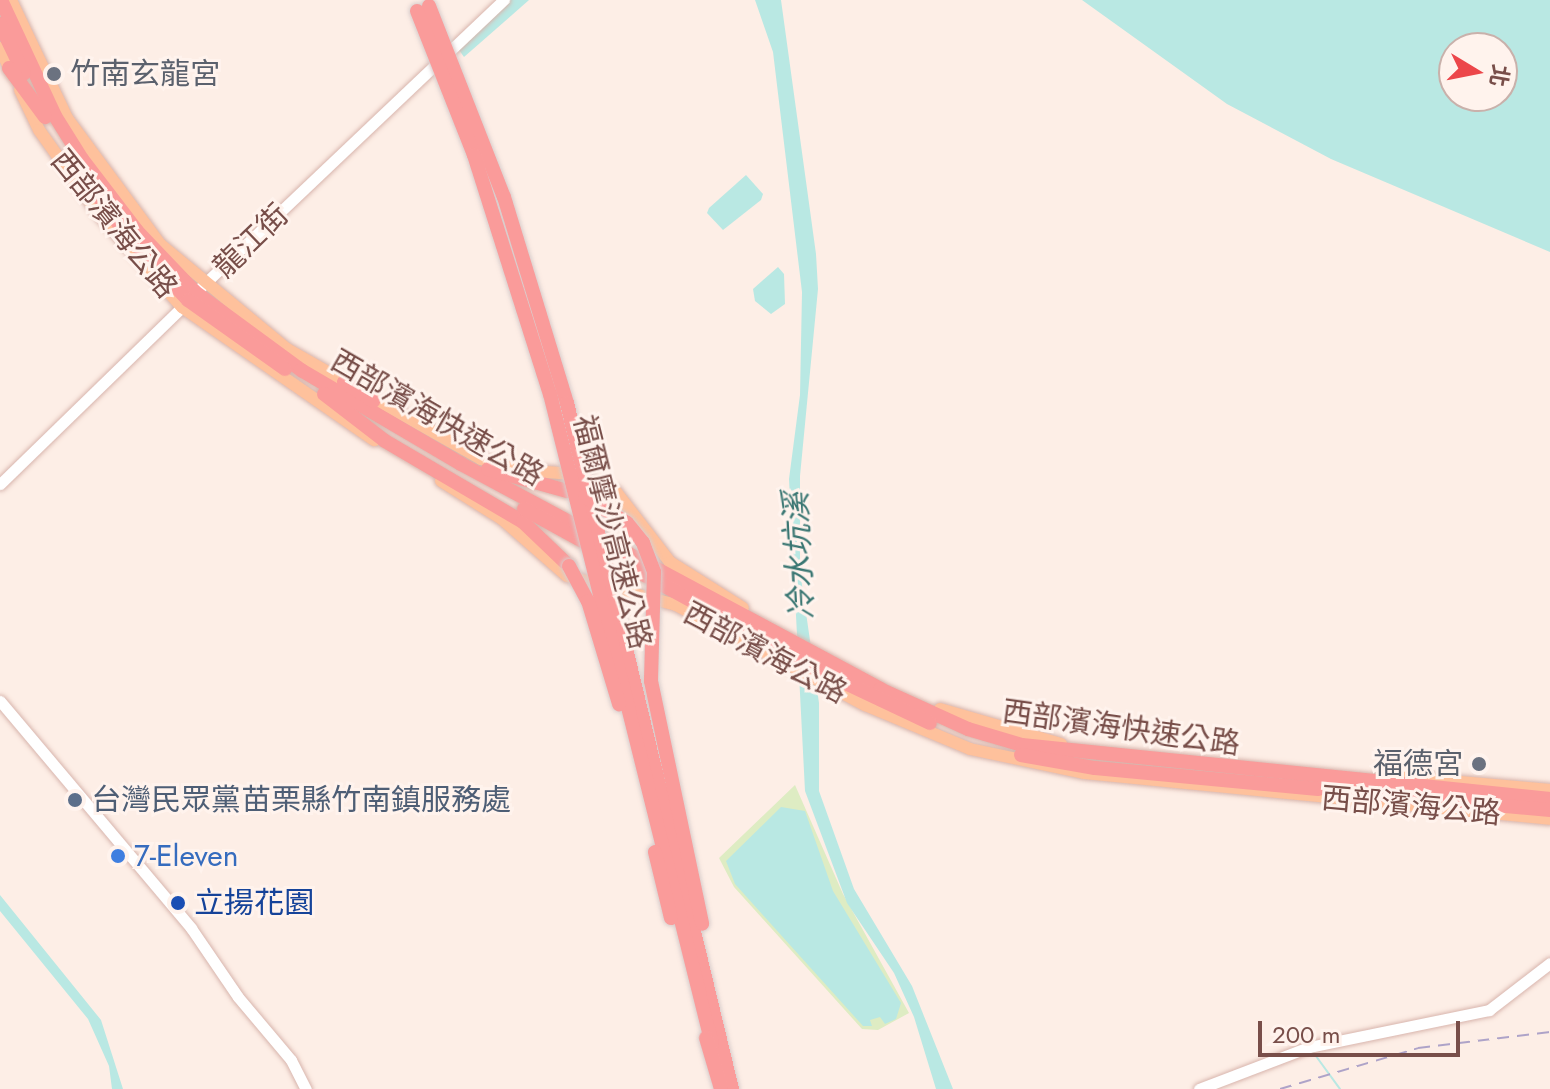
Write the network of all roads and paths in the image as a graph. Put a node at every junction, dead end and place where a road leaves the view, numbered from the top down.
1 (2, 0) edge
2 (11, 0) edge
3 (504, 0) edge
4 (421, 4) edge
5 (0, 24) edge
6 (0, 48) edge
7 (9, 68) junction
8 (45, 117) junction
9 (192, 296) junction
10 (334, 388) junction
11 (0, 484) edge
12 (787, 647) junction
13 (822, 666) junction
14 (0, 701) edge
15 (1402, 777) junction
16 (1329, 790) junction
17 (1550, 790) edge
18 (1502, 794) junction
19 (1550, 799) edge
20 (1448, 809) junction
21 (1550, 810) edge
22 (1550, 819) edge
23 (1550, 963) edge
24 (703, 964) junction
25 (306, 1089) edge
26 (722, 1089) edge
27 (732, 1089) edge
28 (1199, 1089) edge

1 - 9 highway, 西部濱海快速公路
2 - 9 main road, 西部濱海公路
3 - 9 street, 龍江街
4 - 24 highway, 福爾摩沙高速公路, bridge
4 - 26 highway, 福爾摩沙高速公路, bridge
5 - 8 highway, 西部濱海快速公路
6 - 7 main road, 西部濱海公路
7 - 8 highway
7 - 9 main road, 西部濱海公路
8 - 9 highway, 西部濱海快速公路
9 - 10 highway, 西部濱海快速公路
9 - 10 main road, 西部濱海公路
9 - 11 street, 龍江街
9 - 12 main road, 西部濱海公路
10 - 12 highway, 西部濱海快速公路
10 - 12 main road, 西部濱海公路
10 - 24 highway, bridge
10 - 26 highway, bridge
12 - 13 highway, 西部濱海快速公路
12 - 13 main road, 西部濱海公路
13 - 15 main road, 西部濱海公路
13 - 16 highway, 西部濱海快速公路
13 - 18 highway, 西部濱海快速公路
13 - 20 main road, 西部濱海公路
14 - 25 street
15 - 17 main road, 西部濱海公路
15 - 18 highway
16 - 20 highway
16 - 21 highway, 西部濱海快速公路
18 - 19 highway, 西部濱海快速公路
20 - 22 main road, 西部濱海公路
23 - 28 street
24 - 27 highway, 福爾摩沙高速公路, bridge

